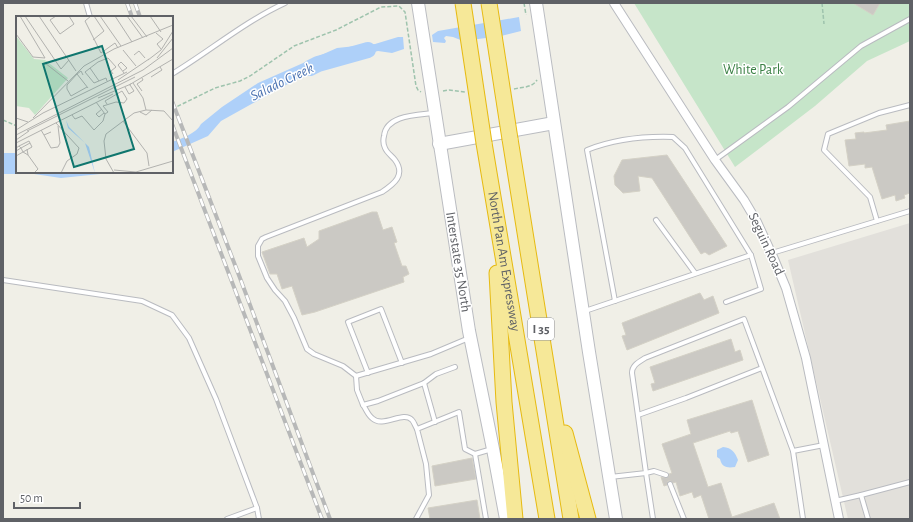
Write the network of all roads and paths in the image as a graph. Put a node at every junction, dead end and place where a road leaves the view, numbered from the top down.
1 (86, 3) edge
2 (285, 3) edge
3 (418, 3) edge
4 (463, 3) edge
5 (488, 3) edge
6 (536, 3) edge
7 (614, 3) edge
8 (822, 3) edge
9 (405, 12) dead end
10 (90, 16) edge
11 (910, 19) edge
12 (824, 24) dead end
13 (173, 73) edge
14 (910, 105) edge
15 (173, 109) edge
16 (435, 113) junction
17 (3, 120) edge
18 (554, 123) junction
19 (16, 126) edge
20 (439, 144) junction
21 (715, 160) junction
22 (492, 192) junction
23 (910, 211) edge
24 (656, 220) dead end
25 (878, 221) junction
26 (772, 253) junction
27 (751, 255) junction
28 (695, 273) junction
29 (3, 280) edge
30 (615, 301) junction
31 (726, 302) dead end
32 (583, 312) junction
33 (471, 338) junction
34 (402, 363) junction
35 (455, 368) dead end
36 (762, 368) junction
37 (368, 372) junction
38 (356, 376) junction
39 (424, 383) junction
40 (551, 391) junction
41 (363, 405) junction
42 (638, 415) junction
43 (435, 422) junction
44 (417, 429) junction
45 (824, 445) junction
46 (493, 449) junction
47 (792, 451) junction
48 (475, 454) junction
49 (646, 473) junction
50 (666, 475) dead end
51 (609, 477) junction
52 (910, 482) edge
53 (670, 484) dead end
54 (861, 495) junction
55 (835, 501) junction
56 (257, 508) junction
57 (227, 519) edge
58 (259, 519) edge
59 (416, 519) edge
60 (486, 519) edge
61 (506, 519) edge
62 (515, 519) edge
63 (546, 519) edge
64 (571, 519) edge
65 (588, 519) edge
66 (616, 519) edge
67 (653, 519) edge
68 (684, 519) edge
69 (803, 519) edge
70 (839, 519) edge
71 (868, 519) edge

1 - 10 lane
2 - 13 lane
3 - 16 main road, Interstate 35 North
4 - 22 highway, North Pan Am Expressway / I 35, bridge
5 - 40 highway, North Pan Am Expressway / I 35, bridge
6 - 18 main road
7 - 21 street, Seguin Road
8 - 12 path
9 - 15 path
11 - 21 lane
14 - 25 lane
16 - 20 main road, Interstate 35 North
16 - 38 lane
17 - 19 path
18 - 20 main road
18 - 32 main road
20 - 33 main road, Interstate 35 North
21 - 26 street, Seguin Road
22 - 62 highway
22 - 63 highway, North Pan Am Expressway / I 35
23 - 25 lane
24 - 28 lane
25 - 26 lane
26 - 45 street, Seguin Road
27 - 28 lane
27 - 30 lane
27 - 31 lane
28 - 30 lane
29 - 56 lane
30 - 32 lane
32 - 51 main road
33 - 34 lane
33 - 46 main road, Interstate 35 North
34 - 37 lane
34 - 37 lane
35 - 39 lane
36 - 42 lane
36 - 42 lane
36 - 47 lane
37 - 38 lane
38 - 41 lane
39 - 41 lane
39 - 43 lane
40 - 64 highway, North Pan Am Expressway / I 35
40 - 65 highway
41 - 44 lane
42 - 49 lane
43 - 44 lane
43 - 48 lane
44 - 59 lane
45 - 47 lane
45 - 55 street, Seguin Road
46 - 48 lane
46 - 61 main road, Interstate 35 North
47 - 69 lane
48 - 60 lane
49 - 50 lane
49 - 51 lane
49 - 67 lane
51 - 66 main road
52 - 54 lane
53 - 68 lane
54 - 55 lane
54 - 71 lane
55 - 70 street, Seguin Road
56 - 57 lane
56 - 58 lane

